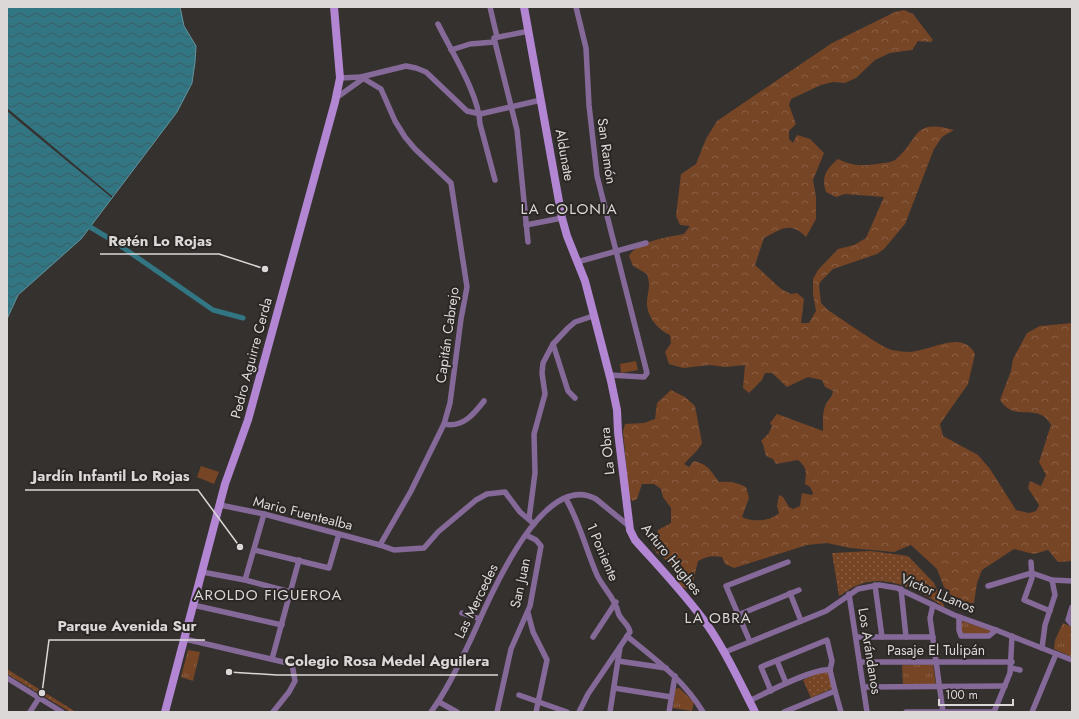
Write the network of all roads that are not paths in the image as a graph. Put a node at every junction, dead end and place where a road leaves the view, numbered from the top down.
1 (334, 7) edge
2 (490, 7) edge
3 (524, 7) edge
4 (576, 7) edge
5 (438, 24) dead end
6 (529, 31) junction
7 (496, 40) junction
8 (451, 50) junction
9 (340, 78) junction
10 (362, 78) junction
11 (336, 98) junction
12 (541, 100) junction
13 (511, 106) junction
14 (480, 114) junction
15 (495, 180) dead end
16 (562, 218) junction
17 (526, 225) junction
18 (528, 242) dead end
19 (646, 243) dead end
20 (616, 251) junction
21 (577, 262) junction
22 (593, 316) junction
23 (553, 344) junction
24 (609, 375) junction
25 (575, 398) dead end
26 (484, 401) dead end
27 (444, 424) junction
28 (566, 499) junction
29 (220, 505) junction
30 (264, 514) junction
31 (531, 521) junction
32 (629, 526) junction
33 (339, 534) junction
34 (526, 535) junction
35 (380, 545) junction
36 (254, 550) junction
37 (299, 560) junction
38 (788, 562) dead end
39 (1031, 562) dead end
40 (202, 572) junction
41 (1032, 573) junction
42 (245, 580) junction
43 (1052, 580) junction
44 (1072, 581) edge
45 (875, 585) junction
46 (988, 586) dead end
47 (901, 589) junction
48 (799, 590) dead end
49 (290, 592) junction
50 (790, 593) junction
51 (849, 594) junction
52 (616, 602) junction
53 (193, 605) junction
54 (933, 605) junction
55 (1072, 607) edge
56 (611, 609) junction
57 (1050, 610) junction
58 (462, 612) dead end
59 (528, 613) junction
60 (618, 613) junction
61 (738, 615) junction
62 (959, 617) junction
63 (480, 620) junction
64 (801, 621) junction
65 (1071, 623) edge
66 (282, 625) junction
67 (996, 630) junction
68 (627, 636) junction
69 (1012, 636) junction
70 (856, 637) junction
71 (882, 637) junction
72 (906, 637) junction
73 (933, 637) junction
74 (593, 638) dead end
75 (184, 639) junction
76 (750, 642) junction
77 (620, 646) junction
78 (1042, 648) junction
79 (725, 652) junction
80 (1056, 654) junction
81 (272, 659) junction
82 (1072, 660) edge
83 (618, 661) junction
84 (777, 661) junction
85 (860, 662) junction
86 (936, 662) junction
87 (1012, 662) junction
88 (666, 668) junction
89 (1011, 668) junction
90 (830, 670) junction
91 (1020, 670) dead end
92 (675, 676) junction
93 (7, 678) edge
94 (786, 683) junction
95 (1005, 686) junction
96 (940, 687) junction
97 (614, 688) junction
98 (864, 688) junction
99 (771, 691) junction
100 (835, 691) junction
101 (519, 695) dead end
102 (671, 697) junction
103 (39, 698) junction
104 (750, 701) junction
105 (439, 702) junction
106 (538, 702) junction
107 (698, 702) junction
108 (30, 712) edge
109 (62, 712) edge
110 (165, 712) edge
111 (273, 712) edge
112 (431, 712) edge
113 (457, 712) edge
114 (497, 712) edge
115 (536, 712) edge
116 (567, 712) edge
117 (579, 712) edge
118 (610, 712) edge
119 (668, 712) edge
120 (696, 712) edge
121 (703, 712) edge
122 (755, 712) edge
123 (785, 712) edge
124 (841, 712) edge
125 (867, 712) edge
126 (906, 712) edge
127 (943, 712) edge
128 (994, 712) edge
129 (1032, 712) edge

1 - 9 street, Pedro Aguirre Cerda
2 - 7 street
3 - 6 street, Aldunate
4 - 20 street, San Ramón
5 - 8 street
6 - 7 street
6 - 12 street, Aldunate
7 - 8 street
7 - 13 street
8 - 14 street
9 - 10 street
9 - 11 street, Pedro Aguirre Cerda
10 - 11 street
10 - 14 street
10 - 27 street, Capitán Cabrejo
11 - 29 street, Pedro Aguirre Cerda
12 - 13 street
12 - 16 street, Aldunate
13 - 14 street
13 - 17 street
14 - 15 street
16 - 17 street
16 - 21 street, Aldunate
17 - 18 street
19 - 20 street
20 - 21 street
20 - 24 street, San Ramón
21 - 22 street, Aldunate
22 - 23 street, Las Mercedes
22 - 24 street, Aldunate
23 - 25 street
23 - 31 street, Las Mercedes
24 - 32 street, La Obra
26 - 27 street
27 - 35 street, Capitán Cabrejo
28 - 31 street
28 - 32 street
28 - 52 street, 1 Poniente
29 - 30 street, Mario Fuentealba
29 - 40 street, Pedro Aguirre Cerda
30 - 33 street, Mario Fuentealba
30 - 36 street
31 - 34 street, Las Mercedes
31 - 35 street, Mario Fuentealba
32 - 79 street, Arturo Hughes
33 - 35 street, Mario Fuentealba
33 - 37 street
34 - 59 street, San Juan
34 - 63 street, Las Mercedes
36 - 37 street
36 - 42 street
37 - 49 street
38 - 61 street
39 - 41 street
40 - 42 street
40 - 53 street, Pedro Aguirre Cerda
41 - 43 street
41 - 46 street
41 - 57 street
42 - 49 street
43 - 44 street
43 - 57 street
45 - 47 street, Victor LLanos
45 - 51 street, Victor LLanos
45 - 71 street
47 - 54 street, Victor LLanos
47 - 72 street
48 - 50 street
49 - 66 street
50 - 61 street
50 - 64 street
51 - 64 street, Victor LLanos
51 - 70 street, Los Arándanos
52 - 56 street
52 - 60 street, 1 Poniente
53 - 66 street
53 - 75 street, Pedro Aguirre Cerda
54 - 62 street, Victor LLanos
54 - 73 street
55 - 65 street
56 - 60 street, 1 Poniente
56 - 74 street
57 - 78 street
58 - 63 street
59 - 106 street
59 - 114 street, San Juan
60 - 68 street, 1 Poniente
61 - 76 street
62 - 67 street, Victor LLanos
62 - 67 street
63 - 105 street, Las Mercedes
64 - 76 street, Victor LLanos
66 - 81 street
67 - 69 street, Victor LLanos
68 - 77 street
68 - 88 street
69 - 78 street, Victor LLanos
69 - 87 street
70 - 71 street
70 - 85 street, Los Arándanos
71 - 72 street
72 - 73 street
73 - 86 street
75 - 81 street
75 - 110 street, Pedro Aguirre Cerda
76 - 79 street, Victor LLanos
77 - 83 street
77 - 117 street
78 - 80 street, Victor LLanos
79 - 104 street, Arturo Hughes
80 - 82 street, Victor LLanos
80 - 129 street
81 - 111 street
83 - 88 street
83 - 97 street
84 - 90 street
84 - 94 street
84 - 99 street
85 - 86 street, Pasaje El Tulipán
85 - 98 street, Los Arándanos
86 - 87 street, Pasaje El Tulipán
86 - 96 street
87 - 89 street
88 - 92 street
89 - 91 street
89 - 95 street
90 - 94 street
90 - 100 street
92 - 102 street
92 - 107 street
93 - 103 street
94 - 99 street
95 - 96 street
95 - 128 street
96 - 98 street
96 - 127 street
97 - 102 street
97 - 118 street
98 - 125 street, Los Arándanos
99 - 104 street
100 - 123 street
100 - 124 street
101 - 106 street
102 - 119 street
103 - 108 street
103 - 109 street
104 - 122 street, Arturo Hughes
105 - 112 street, Las Mercedes
105 - 113 street
106 - 115 street
106 - 116 street
107 - 120 street
107 - 121 street
126 - 127 street
127 - 128 street

